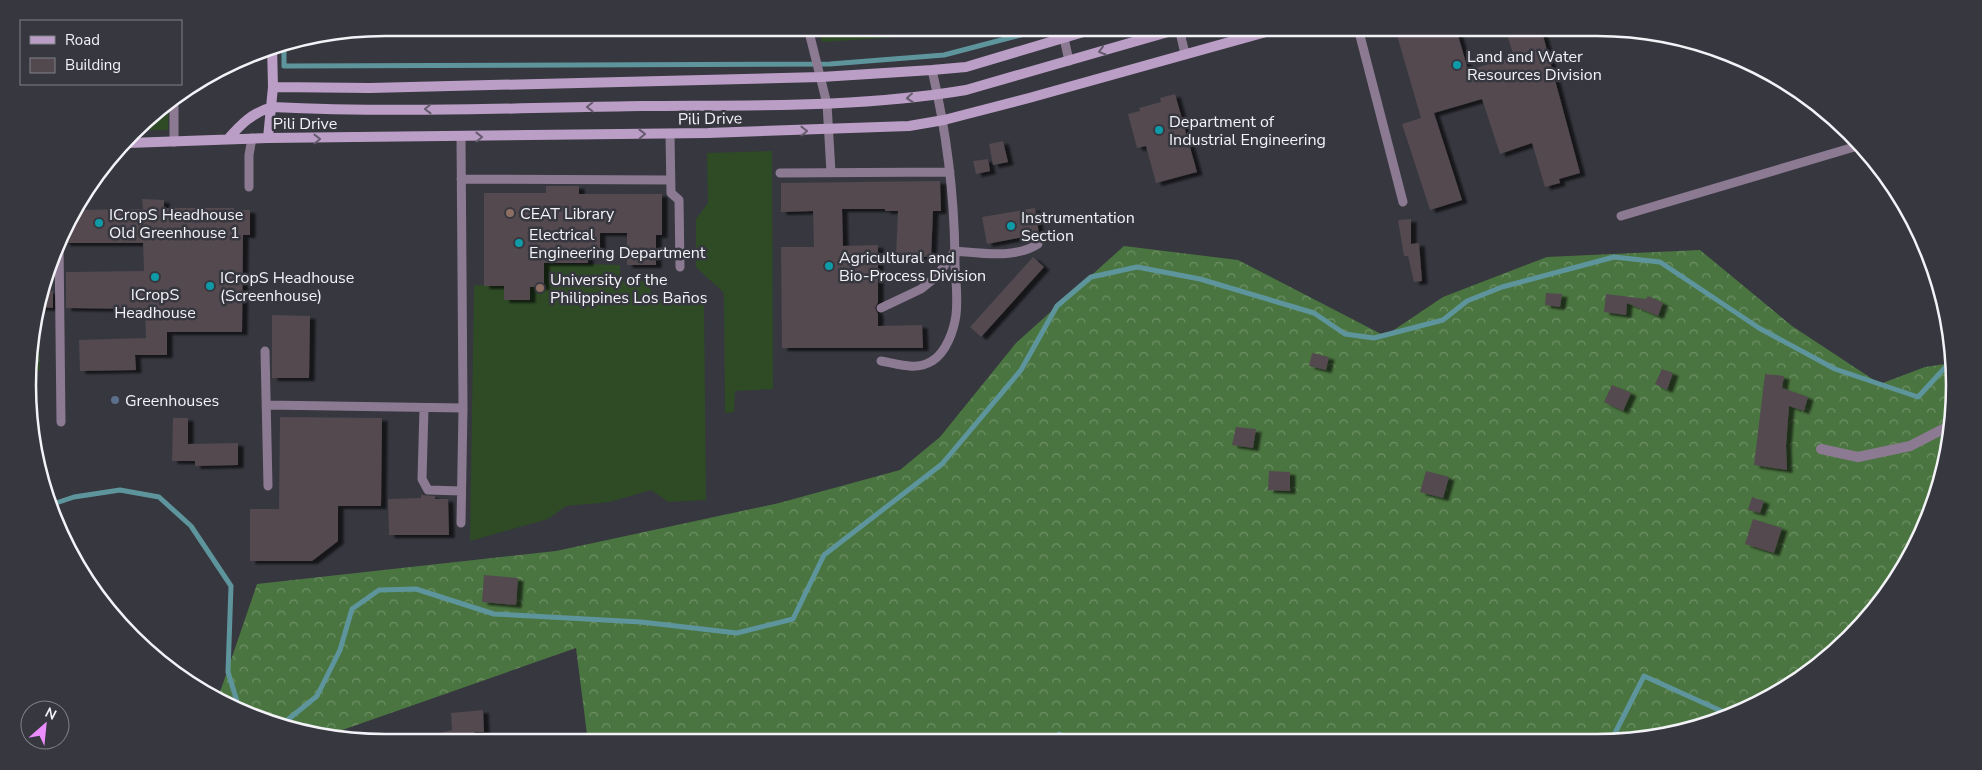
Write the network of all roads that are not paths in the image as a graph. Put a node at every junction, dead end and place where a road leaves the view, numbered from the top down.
1 (810, 36) edge
2 (1071, 36) edge
3 (1153, 36) edge
4 (1182, 36) edge
5 (1251, 36) edge
6 (1360, 36) edge
7 (1064, 38) junction
8 (1186, 54) junction
9 (272, 55) edge
10 (1069, 61) junction
11 (932, 70) junction
12 (822, 77) junction
13 (274, 87) junction
14 (938, 95) junction
15 (827, 104) junction
16 (174, 107) edge
17 (272, 107) junction
18 (944, 120) junction
19 (830, 130) junction
20 (670, 134) junction
21 (461, 137) junction
22 (252, 138) junction
23 (268, 138) junction
24 (228, 139) junction
25 (174, 142) junction
26 (134, 143) edge
27 (1852, 148) edge
28 (780, 172) dead end
29 (831, 172) junction
30 (950, 172) junction
31 (461, 179) junction
32 (670, 180) junction
33 (249, 187) dead end
34 (1403, 202) dead end
35 (1621, 216) dead end
36 (1038, 244) dead end
37 (955, 250) junction
38 (59, 262) edge
39 (680, 267) dead end
40 (881, 308) dead end
41 (265, 352) dead end
42 (881, 361) dead end
43 (266, 405) junction
44 (424, 408) junction
45 (463, 408) junction
46 (61, 422) dead end
47 (1943, 429) edge
48 (1821, 449) dead end
49 (268, 486) dead end
50 (461, 491) junction
51 (461, 523) dead end

1 - 12 lane
2 - 7 street
3 -> 10 street
4 - 8 lane
5 - 8 street, Pili Drive
6 - 34 lane
7 - 10 lane
7 - 11 street
8 - 18 street, Pili Drive
9 - 13 street
10 - 14 street
11 - 12 street
11 - 14 lane
12 - 13 street
12 - 15 lane
13 - 17 street
14 -> 15 street
14 - 18 lane
15 -> 17 street
15 - 19 lane
16 - 25 lane
17 - 23 street
17 - 24 street
18 - 19 street, Pili Drive
18 - 30 lane
20 -> 19 street, Pili Drive
19 - 29 lane
21 -> 20 street, Pili Drive
20 - 32 lane
23 -> 21 street, Pili Drive
21 - 31 lane
22 - 23 street, Pili Drive
22 - 24 street, Pili Drive
22 - 33 lane
24 - 25 street, Pili Drive
25 - 26 street, Pili Drive
27 - 35 lane
28 - 29 lane
29 - 30 lane
30 - 37 lane
31 - 32 lane
31 - 45 lane
32 - 39 lane
36 - 37 lane
37 - 40 lane
37 - 42 lane
38 - 46 lane
41 - 43 lane
43 - 44 lane
43 - 49 lane
44 - 45 lane
44 - 50 lane
45 - 50 lane
47 - 48 street
50 - 51 lane

